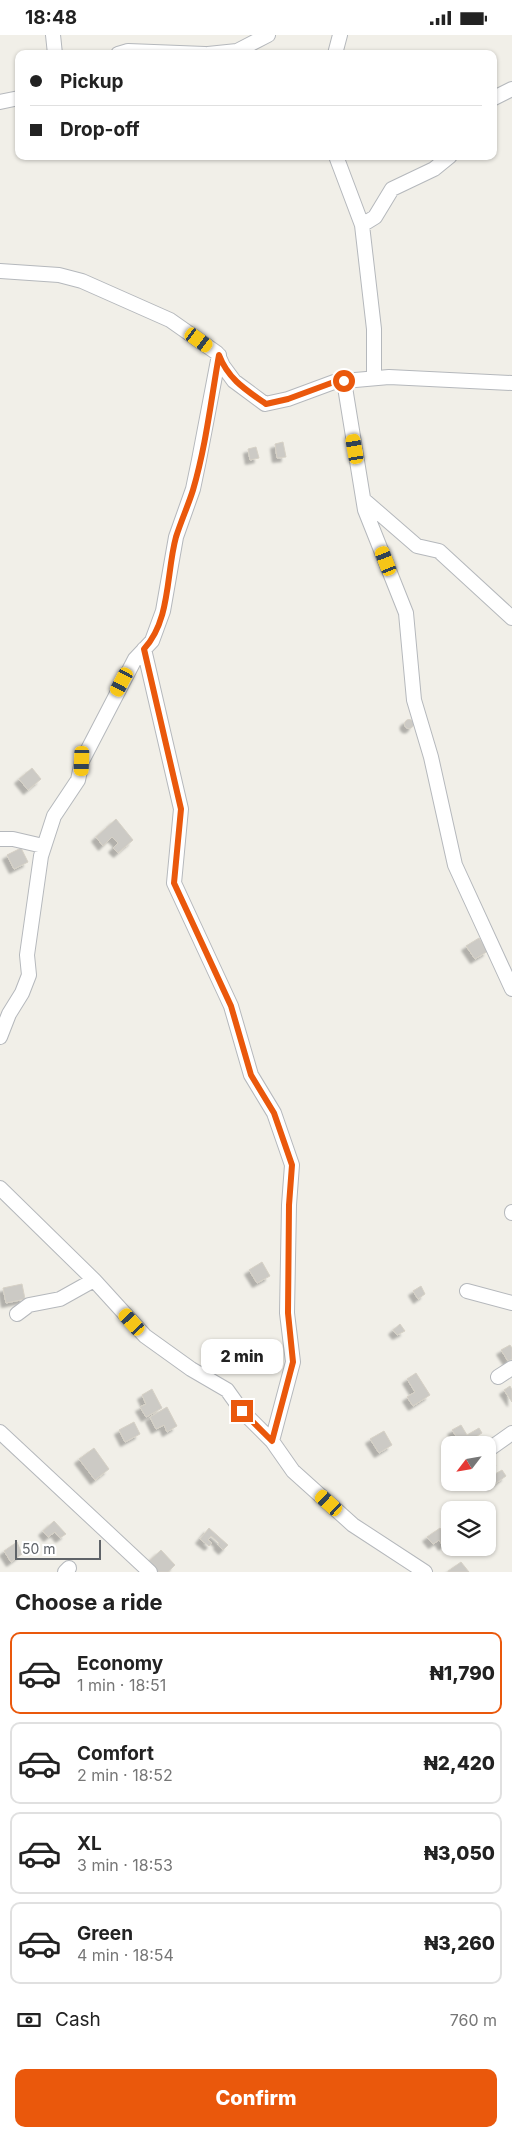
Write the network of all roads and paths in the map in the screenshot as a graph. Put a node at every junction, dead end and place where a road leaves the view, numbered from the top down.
1 (53, 35) edge
2 (268, 35) edge
3 (340, 35) edge
4 (55, 50) edge
5 (238, 50) edge
6 (336, 50) edge
7 (512, 89) edge
8 (497, 96) edge
9 (15, 99) edge
10 (0, 102) edge
11 (338, 160) edge
12 (445, 160) edge
13 (362, 225) junction
14 (0, 271) edge
15 (219, 355) junction
16 (374, 378) junction
17 (344, 381) junction
18 (512, 383) edge
19 (364, 500) junction
20 (512, 618) edge
21 (144, 649) junction
22 (0, 839) edge
23 (43, 846) junction
24 (512, 989) edge
25 (0, 1037) edge
26 (0, 1188) edge
27 (94, 1280) junction
28 (467, 1291) dead end
29 (512, 1303) edge
30 (17, 1314) dead end
31 (512, 1367) edge
32 (498, 1377) dead end
33 (0, 1432) edge
34 (512, 1433) edge
35 (272, 1441) junction
36 (496, 1444) edge
37 (150, 1572) edge
38 (425, 1572) edge

1 - 4 street
2 - 5 street
3 - 6 street
7 - 8 street
9 - 10 street
11 - 13 street
12 - 13 street
13 - 16 street
14 - 15 street
15 - 17 street
15 - 21 street
16 - 17 street
16 - 18 street
17 - 19 street
19 - 20 street
19 - 24 street
21 - 23 street
21 - 35 street
22 - 23 street
23 - 25 street
26 - 27 street
27 - 30 street
27 - 35 street
28 - 29 street
31 - 32 street
33 - 37 street
34 - 36 street
35 - 38 street

